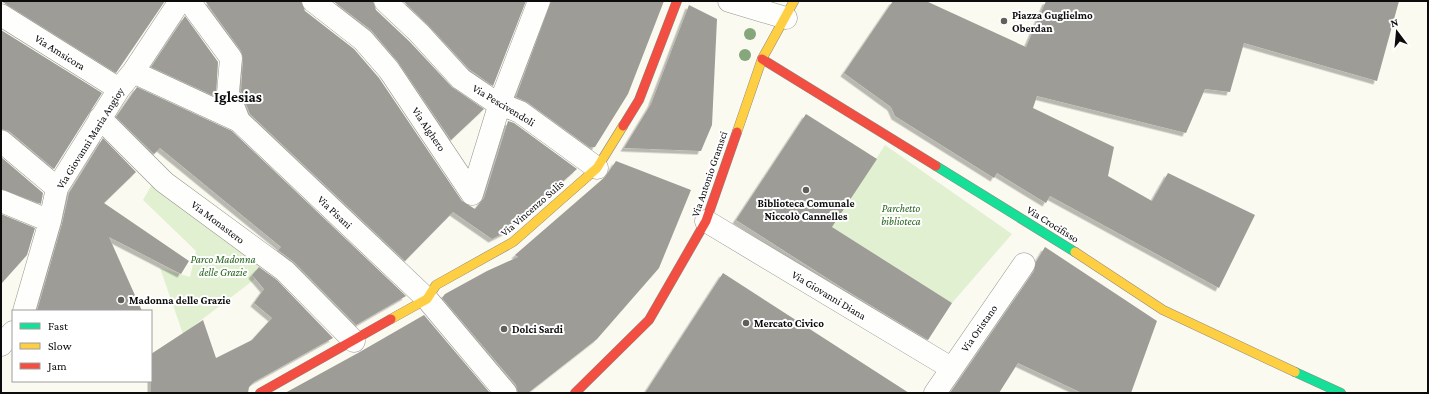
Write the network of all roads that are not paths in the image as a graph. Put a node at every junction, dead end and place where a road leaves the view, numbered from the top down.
1 (180, 1) edge
2 (189, 1) edge
3 (313, 1) edge
4 (385, 1) edge
5 (540, 1) edge
6 (677, 1) edge
7 (729, 1) edge
8 (790, 10) edge
9 (1, 15) edge
10 (762, 59) junction
11 (133, 72) junction
12 (119, 89) junction
13 (500, 103) junction
14 (100, 118) junction
15 (239, 121) junction
16 (1, 141) edge
17 (597, 168) junction
18 (57, 188) junction
19 (1, 201) edge
20 (50, 221) junction
21 (706, 221) junction
22 (1024, 264) dead end
23 (427, 299) junction
24 (24, 310) edge
25 (12, 333) edge
26 (354, 341) junction
27 (1, 345) edge
28 (951, 368) junction
29 (260, 393) edge
30 (506, 393) edge
31 (576, 393) edge
32 (935, 393) edge
33 (1341, 393) edge

1 - 11 street, Via Giovanni Maria Angioy
2 - 15 street
3 - 13 street, Via Alghero
4 - 13 street, Via Pescivendoli
5 - 13 street
6 - 17 street, Via Vincenzo Sulis
7 - 8 street
8 - 10 street, Via Antonio Gramsci
9 - 12 street, Via Amsicora
10 - 21 street, Via Antonio Gramsci
10 - 33 street, Via Crocifisso
11 - 12 street, Via Giovanni Maria Angioy
11 - 15 street, Via Pisani
12 - 14 street, Via Giovanni Maria Angioy
13 - 17 street, Via Pescivendoli
14 - 18 street, Via Giovanni Maria Angioy
14 - 26 street, Via Monastero
15 - 23 street, Via Pisani
16 - 18 street
17 - 23 street, Via Vincenzo Sulis
18 - 20 street, Via Giovanni Maria Angioy
19 - 20 street
20 - 24 street, Via Giovanni Maria Angioy
21 - 28 street, Via Giovanni Diana
21 - 31 street, Via Antonio Gramsci
22 - 28 street, Via Oristano
23 - 26 street, Via Vincenzo Sulis
23 - 30 street, Via Pisani
25 - 27 street
26 - 29 street, Via Vincenzo Sulis
28 - 32 street, Via Oristano

